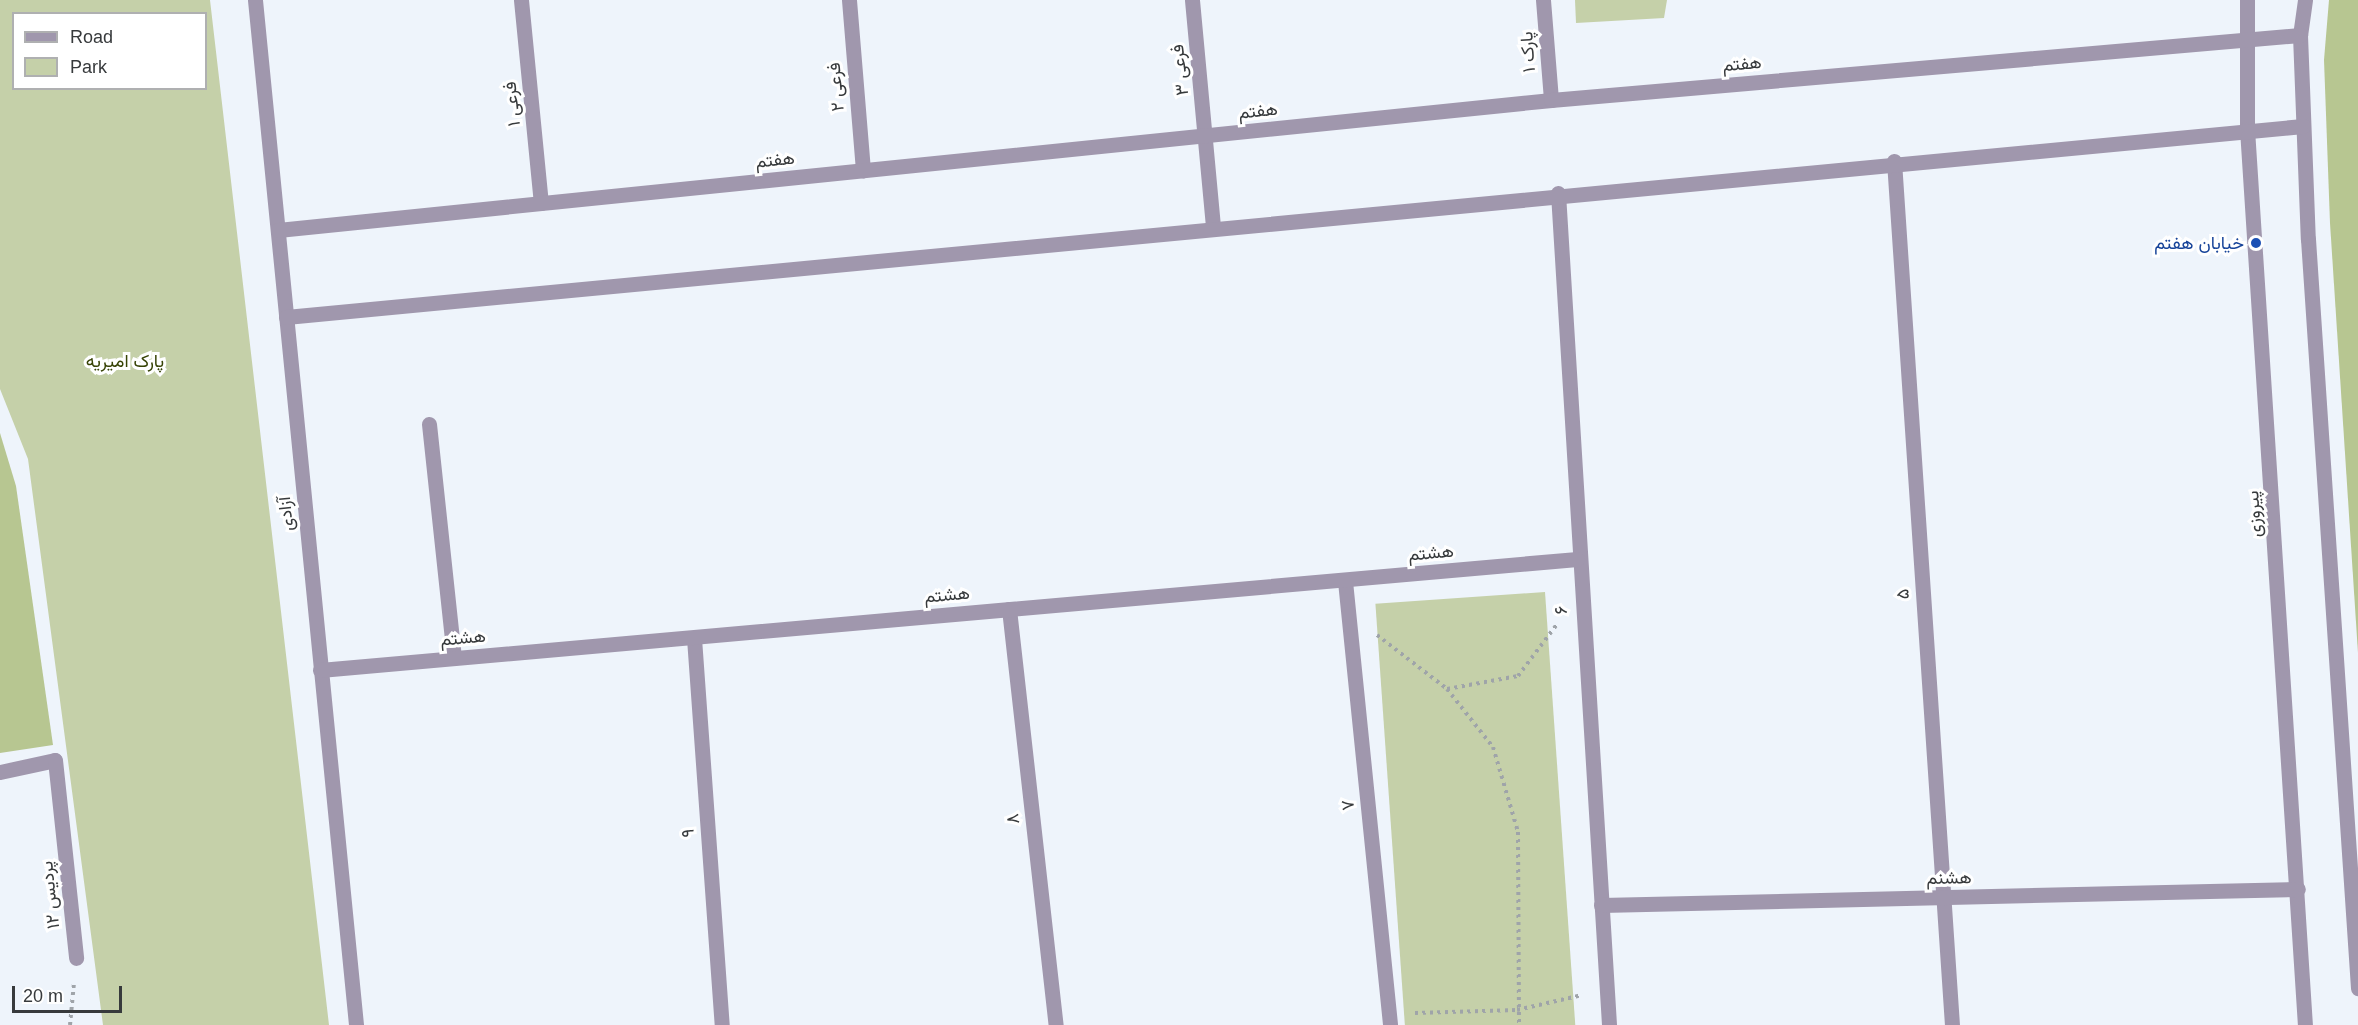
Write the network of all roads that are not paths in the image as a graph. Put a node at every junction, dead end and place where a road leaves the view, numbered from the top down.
1 (255, 0) edge
2 (521, 0) edge
3 (849, 0) edge
4 (1192, 0) edge
5 (1543, 0) edge
6 (2247, 0) edge
7 (2304, 0) edge
8 (2300, 35) junction
9 (2243, 39) junction
10 (1551, 100) junction
11 (2303, 126) junction
12 (2247, 129) junction
13 (1206, 136) junction
14 (1894, 161) junction
15 (863, 170) junction
16 (1558, 193) junction
17 (541, 203) junction
18 (1213, 227) junction
19 (278, 230) junction
20 (286, 317) junction
21 (429, 424) dead end
22 (1577, 559) junction
23 (1345, 581) junction
24 (1009, 609) junction
25 (694, 638) junction
26 (454, 658) junction
27 (320, 670) junction
28 (0, 772) edge
29 (2298, 889) junction
30 (1942, 897) junction
31 (1601, 905) junction
32 (76, 958) road end
33 (2358, 988) edge
34 (1389, 1019) edge
35 (356, 1025) edge
36 (722, 1025) edge
37 (1056, 1025) edge
38 (1609, 1025) edge
39 (1952, 1025) edge
40 (2305, 1025) edge

1 - 19 street, آزادی
2 - 17 street, فرعی ۱
3 - 15 street, فرعی ۲
4 - 13 street, فرعی ۳
5 - 10 street, پارک ۱
6 - 9 street, پیروزی
7 - 8 street
8 - 9 street, هفتم
8 - 11 street
9 - 10 street, هفتم
9 - 12 street, پیروزی
10 - 13 street, هفتم
11 - 12 street
11 - 33 street
12 - 14 street
12 - 29 street, پیروزی
13 - 15 street, هفتم
13 - 18 street, فرعی ۳
14 - 16 street
14 - 30 street, ۵
15 - 17 street, هفتم
16 - 18 street
16 - 22 street, ۶
17 - 19 street, هفتم
18 - 20 street
19 - 20 street, آزادی
20 - 27 street, آزادی
21 - 26 street
22 - 23 street, هشتم
22 - 31 street, ۶
23 - 24 street, هشتم
23 - 34 street, ۷
24 - 25 street, هشتم
24 - 37 street, ۸
25 - 26 street, هشتم
25 - 36 street, ۹
26 - 27 street, هشتم
27 - 35 street, آزادی
28 - 32 street, پردیس ۱۲
29 - 30 street, هشنم
29 - 40 street, پیروزی
30 - 31 street, هشنم
30 - 39 street, ۵
31 - 38 street, ۶

